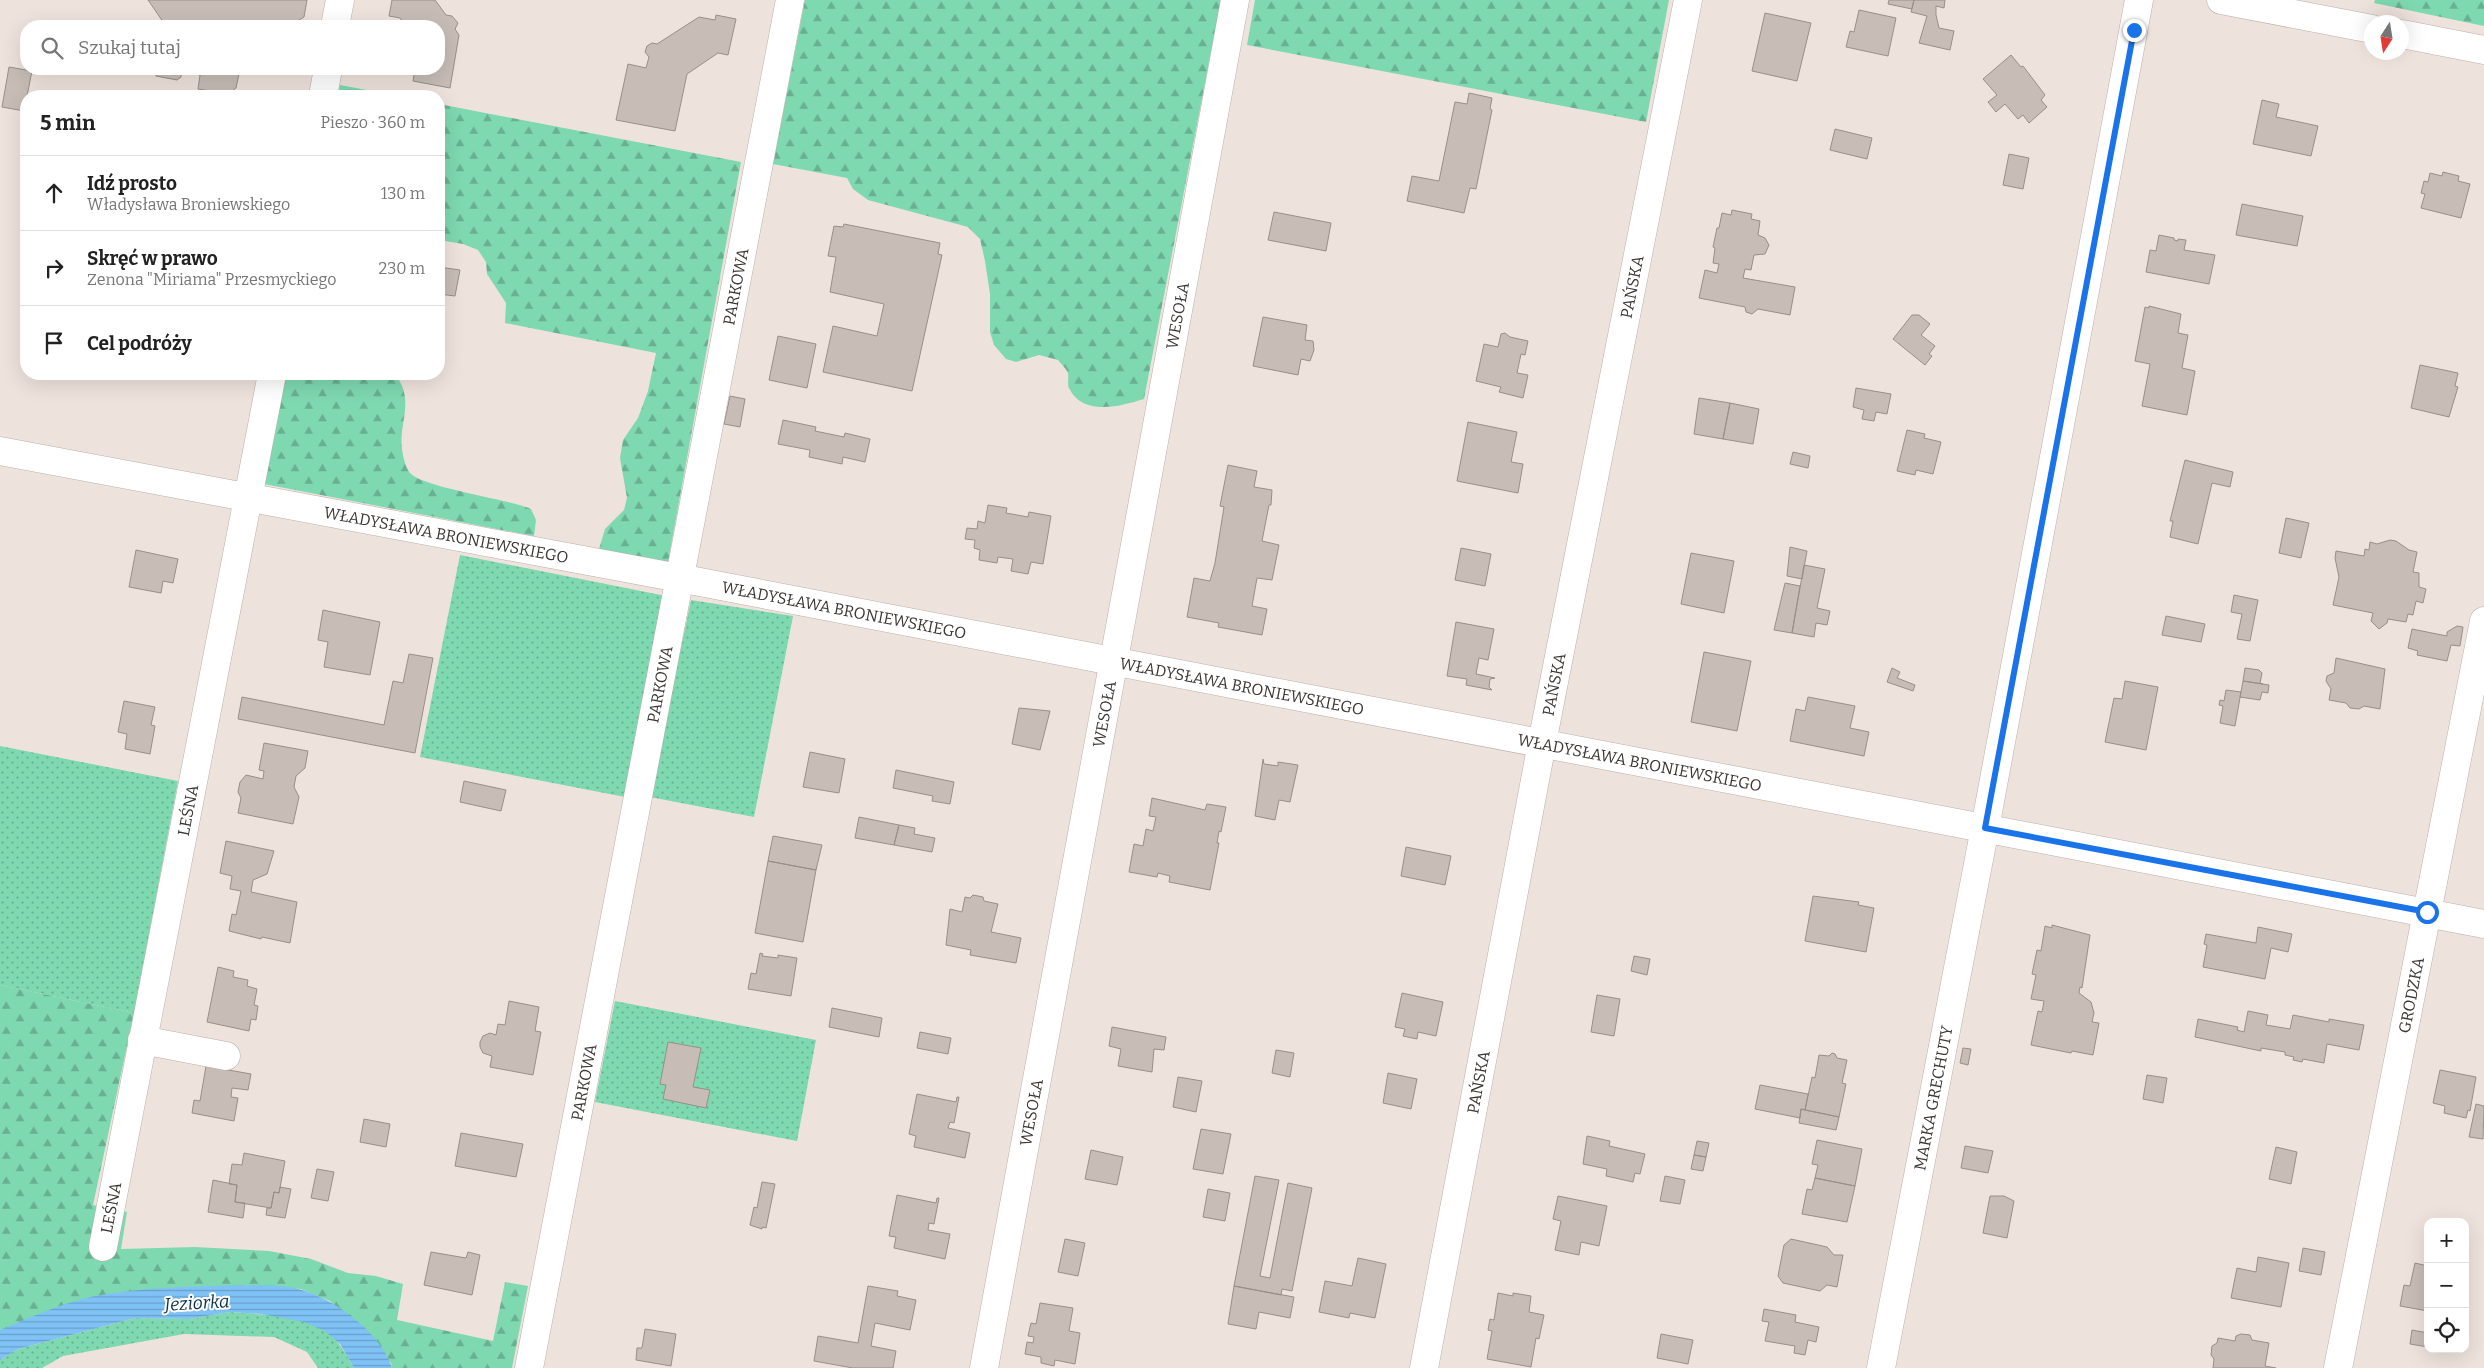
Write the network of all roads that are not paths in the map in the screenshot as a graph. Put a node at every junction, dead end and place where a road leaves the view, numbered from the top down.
1 (340, 0) edge
2 (790, 0) edge
3 (1235, 0) edge
4 (1688, 0) edge
5 (2139, 0) edge
6 (2221, 0) edge
7 (337, 20) edge
8 (2364, 27) edge
9 (2409, 35) edge
10 (2484, 50) edge
11 (327, 75) edge
12 (324, 90) edge
13 (271, 380) edge
14 (0, 451) edge
15 (248, 499) junction
16 (679, 578) junction
17 (2484, 621) edge
18 (1114, 662) junction
19 (1542, 744) junction
20 (1985, 828) junction
21 (2427, 912) junction
22 (2484, 924) edge
23 (142, 1040) junction
24 (226, 1056) dead end
25 (103, 1247) dead end
26 (529, 1368) edge
27 (984, 1368) edge
28 (1424, 1368) edge
29 (1881, 1368) edge
30 (2338, 1368) edge

1 - 7 street
2 - 16 street, PARKOWA
3 - 18 street, WESOŁA
4 - 19 street, PAŃSKA
5 - 20 street, MARKA GRECHUTY
6 - 8 street
9 - 10 street
11 - 12 street
13 - 15 street, LEŚNA
14 - 15 street, WŁADYSŁAWA BRONIEWSKIEGO
15 - 16 street, WŁADYSŁAWA BRONIEWSKIEGO
15 - 23 street, LEŚNA
16 - 18 street, WŁADYSŁAWA BRONIEWSKIEGO
16 - 26 street, PARKOWA
17 - 21 street, GRODZKA
18 - 19 street, WŁADYSŁAWA BRONIEWSKIEGO
18 - 27 street, WESOŁA
19 - 20 street, WŁADYSŁAWA BRONIEWSKIEGO
19 - 28 street, PAŃSKA
20 - 21 street, WŁADYSŁAWA BRONIEWSKIEGO
20 - 29 street, MARKA GRECHUTY
21 - 22 street, WŁADYSŁAWA BRONIEWSKIEGO
21 - 30 street, GRODZKA
23 - 24 street
23 - 25 street, LEŚNA

